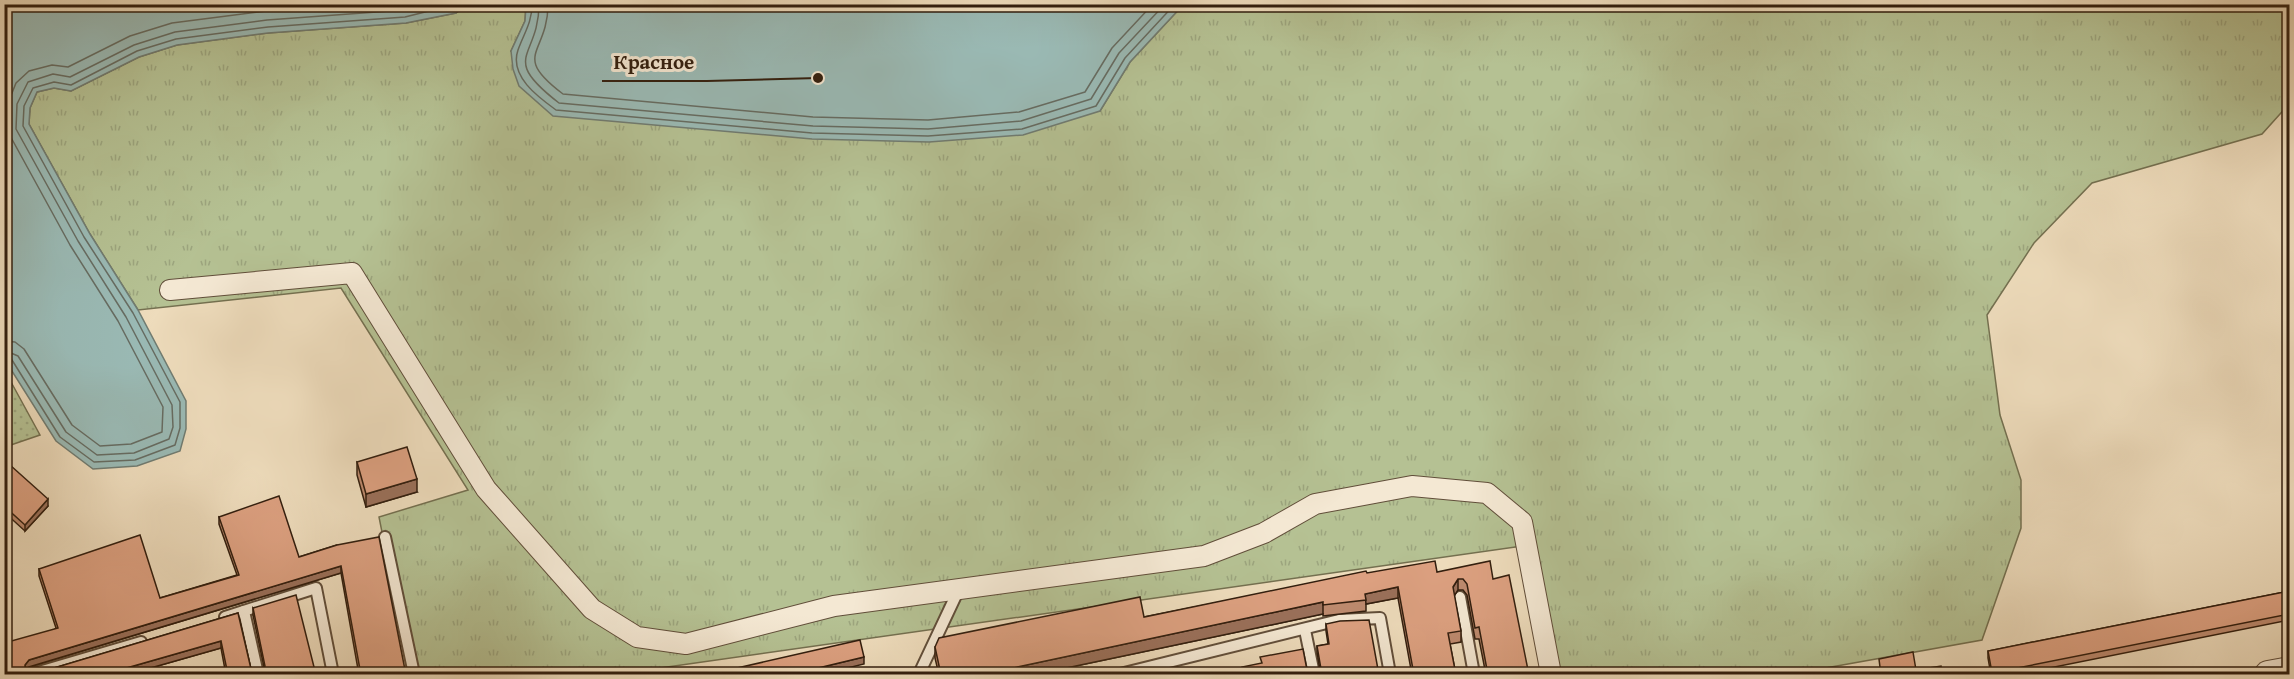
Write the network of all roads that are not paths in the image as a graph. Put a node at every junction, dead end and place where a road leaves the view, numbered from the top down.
1 (170, 290) dead end
2 (385, 537) dead end
3 (959, 589) junction
4 (1460, 597) dead end
5 (244, 612) junction
6 (211, 621) edge
7 (1305, 630) junction
8 (155, 638) edge
9 (2289, 670) edge
10 (32, 675) edge
11 (258, 675) edge
12 (333, 675) edge
13 (414, 675) edge
14 (919, 675) edge
15 (1120, 675) edge
16 (1314, 675) edge
17 (1390, 675) edge
18 (1474, 675) edge
19 (1551, 675) edge
20 (2268, 675) edge

1 - 3 street
2 - 13 lane
3 - 14 lane
3 - 19 street
4 - 18 lane
5 - 6 lane
5 - 11 lane
5 - 12 lane
7 - 15 lane
7 - 16 lane
7 - 17 lane
8 - 10 lane
9 - 20 street

